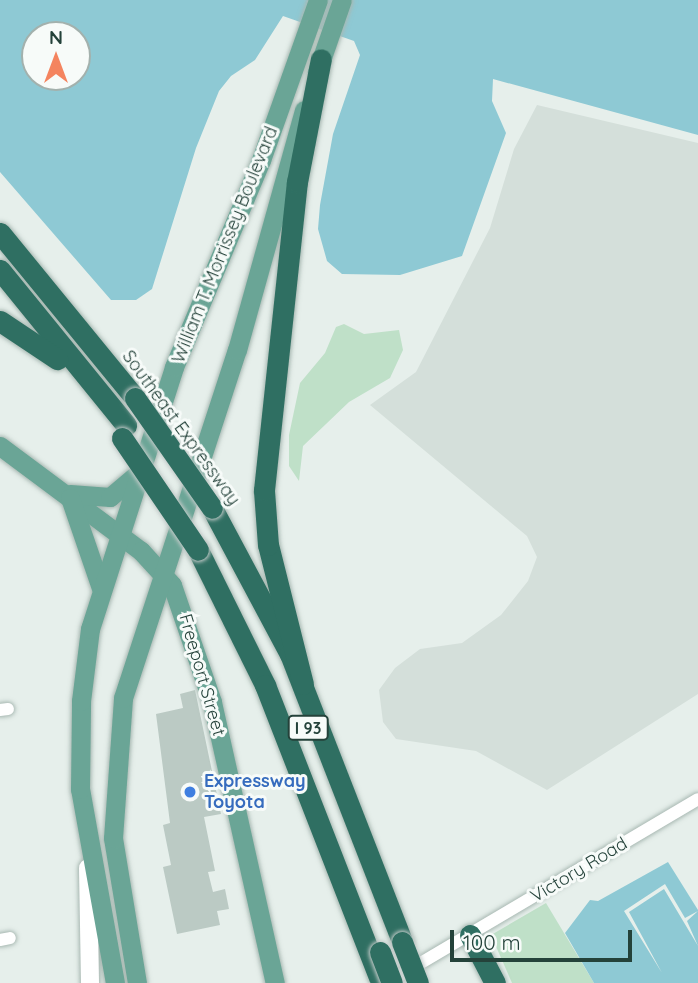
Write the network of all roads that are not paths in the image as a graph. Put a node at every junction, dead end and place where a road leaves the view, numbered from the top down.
1 (318, 0) edge
2 (342, 0) edge
3 (321, 59) junction
4 (0, 233) edge
5 (0, 254) edge
6 (0, 270) edge
7 (0, 291) edge
8 (0, 321) edge
9 (57, 359) junction
10 (128, 418) junction
11 (0, 446) edge
12 (140, 468) junction
13 (68, 494) junction
14 (205, 528) junction
15 (118, 533) junction
16 (161, 571) junction
17 (101, 588) junction
18 (303, 684) junction
19 (698, 799) edge
20 (88, 854) junction
21 (470, 936) junction
22 (387, 949) junction
23 (275, 982) edge
24 (90, 983) edge
25 (115, 983) edge
26 (137, 983) edge
27 (387, 983) edge
28 (406, 983) edge
29 (418, 983) edge
30 (495, 983) edge

1 - 12 main road, William T. Morrissey Boulevard
2 - 3 main road, William T. Morrissey Boulevard
3 - 16 main road, William T. Morrissey Boulevard
3 - 18 highway
4 - 10 highway, Southeast Expressway / I 93
5 - 10 highway, I 93
6 - 10 highway, I 93
7 - 9 highway, Southeast Expressway / I 93
8 - 9 highway
9 - 10 highway, Southeast Expressway / I 93
10 - 14 highway, Southeast Expressway / I 93, bridge
10 - 14 highway, Southeast Expressway / I 93, bridge
11 - 13 main road, Freeport Street
12 - 13 main road
12 - 15 main road, William T. Morrissey Boulevard
13 - 15 main road, Freeport Street
13 - 17 main road
14 - 18 highway, Southeast Expressway / I 93
14 - 22 highway, Southeast Expressway / I 93
14 - 22 highway, I 93
15 - 16 main road, Freeport Street
15 - 17 main road, William T. Morrissey Boulevard
16 - 23 main road, Freeport Street
16 - 26 main road, William T. Morrissey Boulevard
17 - 20 main road, William T. Morrissey Boulevard
18 - 22 highway, Southeast Expressway / I 93
19 - 21 street, Victory Road
20 - 24 main road
20 - 25 main road, William T. Morrissey Boulevard
21 - 27 street, Victory Road
21 - 30 highway
22 - 27 highway, I 93, bridge
22 - 28 highway, I 93
22 - 29 highway, Southeast Expressway / I 93, bridge

